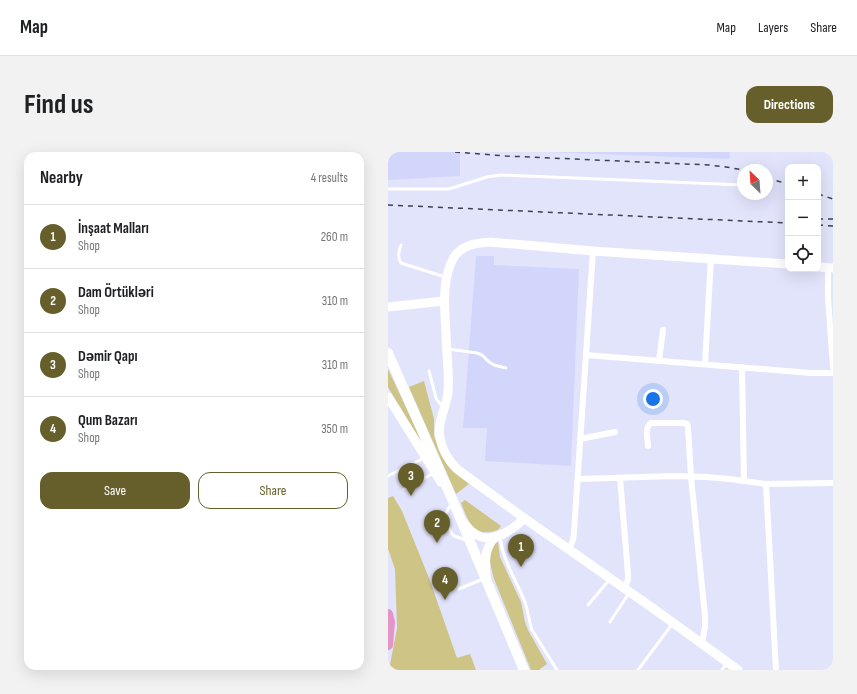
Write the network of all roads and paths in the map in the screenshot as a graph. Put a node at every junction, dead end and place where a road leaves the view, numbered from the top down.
1 (737, 185) edge
2 (388, 189) edge
3 (401, 245) dead end
4 (593, 251) junction
5 (711, 258) junction
6 (785, 264) edge
7 (821, 267) edge
8 (831, 268) edge
9 (447, 278) junction
10 (444, 301) junction
11 (388, 307) edge
12 (663, 330) dead end
13 (446, 349) junction
14 (388, 353) edge
15 (586, 355) junction
16 (658, 361) junction
17 (705, 364) junction
18 (742, 367) junction
19 (833, 367) edge
20 (506, 368) dead end
21 (429, 371) dead end
22 (833, 373) edge
23 (388, 397) edge
24 (444, 410) junction
25 (615, 432) dead end
26 (580, 439) junction
27 (648, 446) dead end
28 (426, 457) junction
29 (435, 473) junction
30 (388, 476) edge
31 (691, 477) junction
32 (620, 478) junction
33 (578, 479) junction
34 (744, 481) junction
35 (833, 483) edge
36 (766, 484) junction
37 (404, 490) dead end
38 (453, 501) junction
39 (524, 518) junction
40 (461, 520) junction
41 (498, 536) junction
42 (470, 541) junction
43 (569, 550) junction
44 (486, 578) junction
45 (610, 579) junction
46 (459, 589) dead end
47 (627, 591) junction
48 (588, 604) dead end
49 (610, 622) dead end
50 (673, 623) junction
51 (702, 644) junction
52 (724, 666) edge
53 (524, 670) edge
54 (557, 670) edge
55 (638, 670) edge
56 (738, 670) edge
57 (776, 670) edge

1 - 2 lane
3 - 9 lane
4 - 5 main road
4 - 9 main road
4 - 15 street
5 - 6 main road
5 - 17 street
7 - 8 main road
8 - 19 street
9 - 10 main road
10 - 11 main road
10 - 13 main road
12 - 16 street
13 - 20 lane
13 - 24 main road
14 - 38 main road
15 - 16 street
15 - 26 street
16 - 17 street
17 - 18 street
18 - 22 street
18 - 34 street
21 - 24 lane
23 - 28 main road
24 - 39 main road
25 - 26 street
26 - 33 street
27 - 31 street
28 - 29 main road
28 - 30 lane
29 - 37 lane
29 - 38 main road
31 - 32 street
31 - 34 street
31 - 51 street
32 - 33 street
32 - 47 street
33 - 43 street
34 - 36 street
35 - 36 street
36 - 57 street
38 - 40 main road
38 - 42 lane
39 - 41 main road
39 - 43 main road
40 - 41 main road
40 - 42 main road
41 - 44 main road
41 - 54 lane
42 - 44 main road
43 - 45 main road
44 - 46 lane
44 - 53 main road
45 - 47 main road
45 - 48 lane
47 - 49 lane
47 - 50 main road
50 - 51 main road
50 - 55 lane
51 - 52 main road
52 - 56 main road

